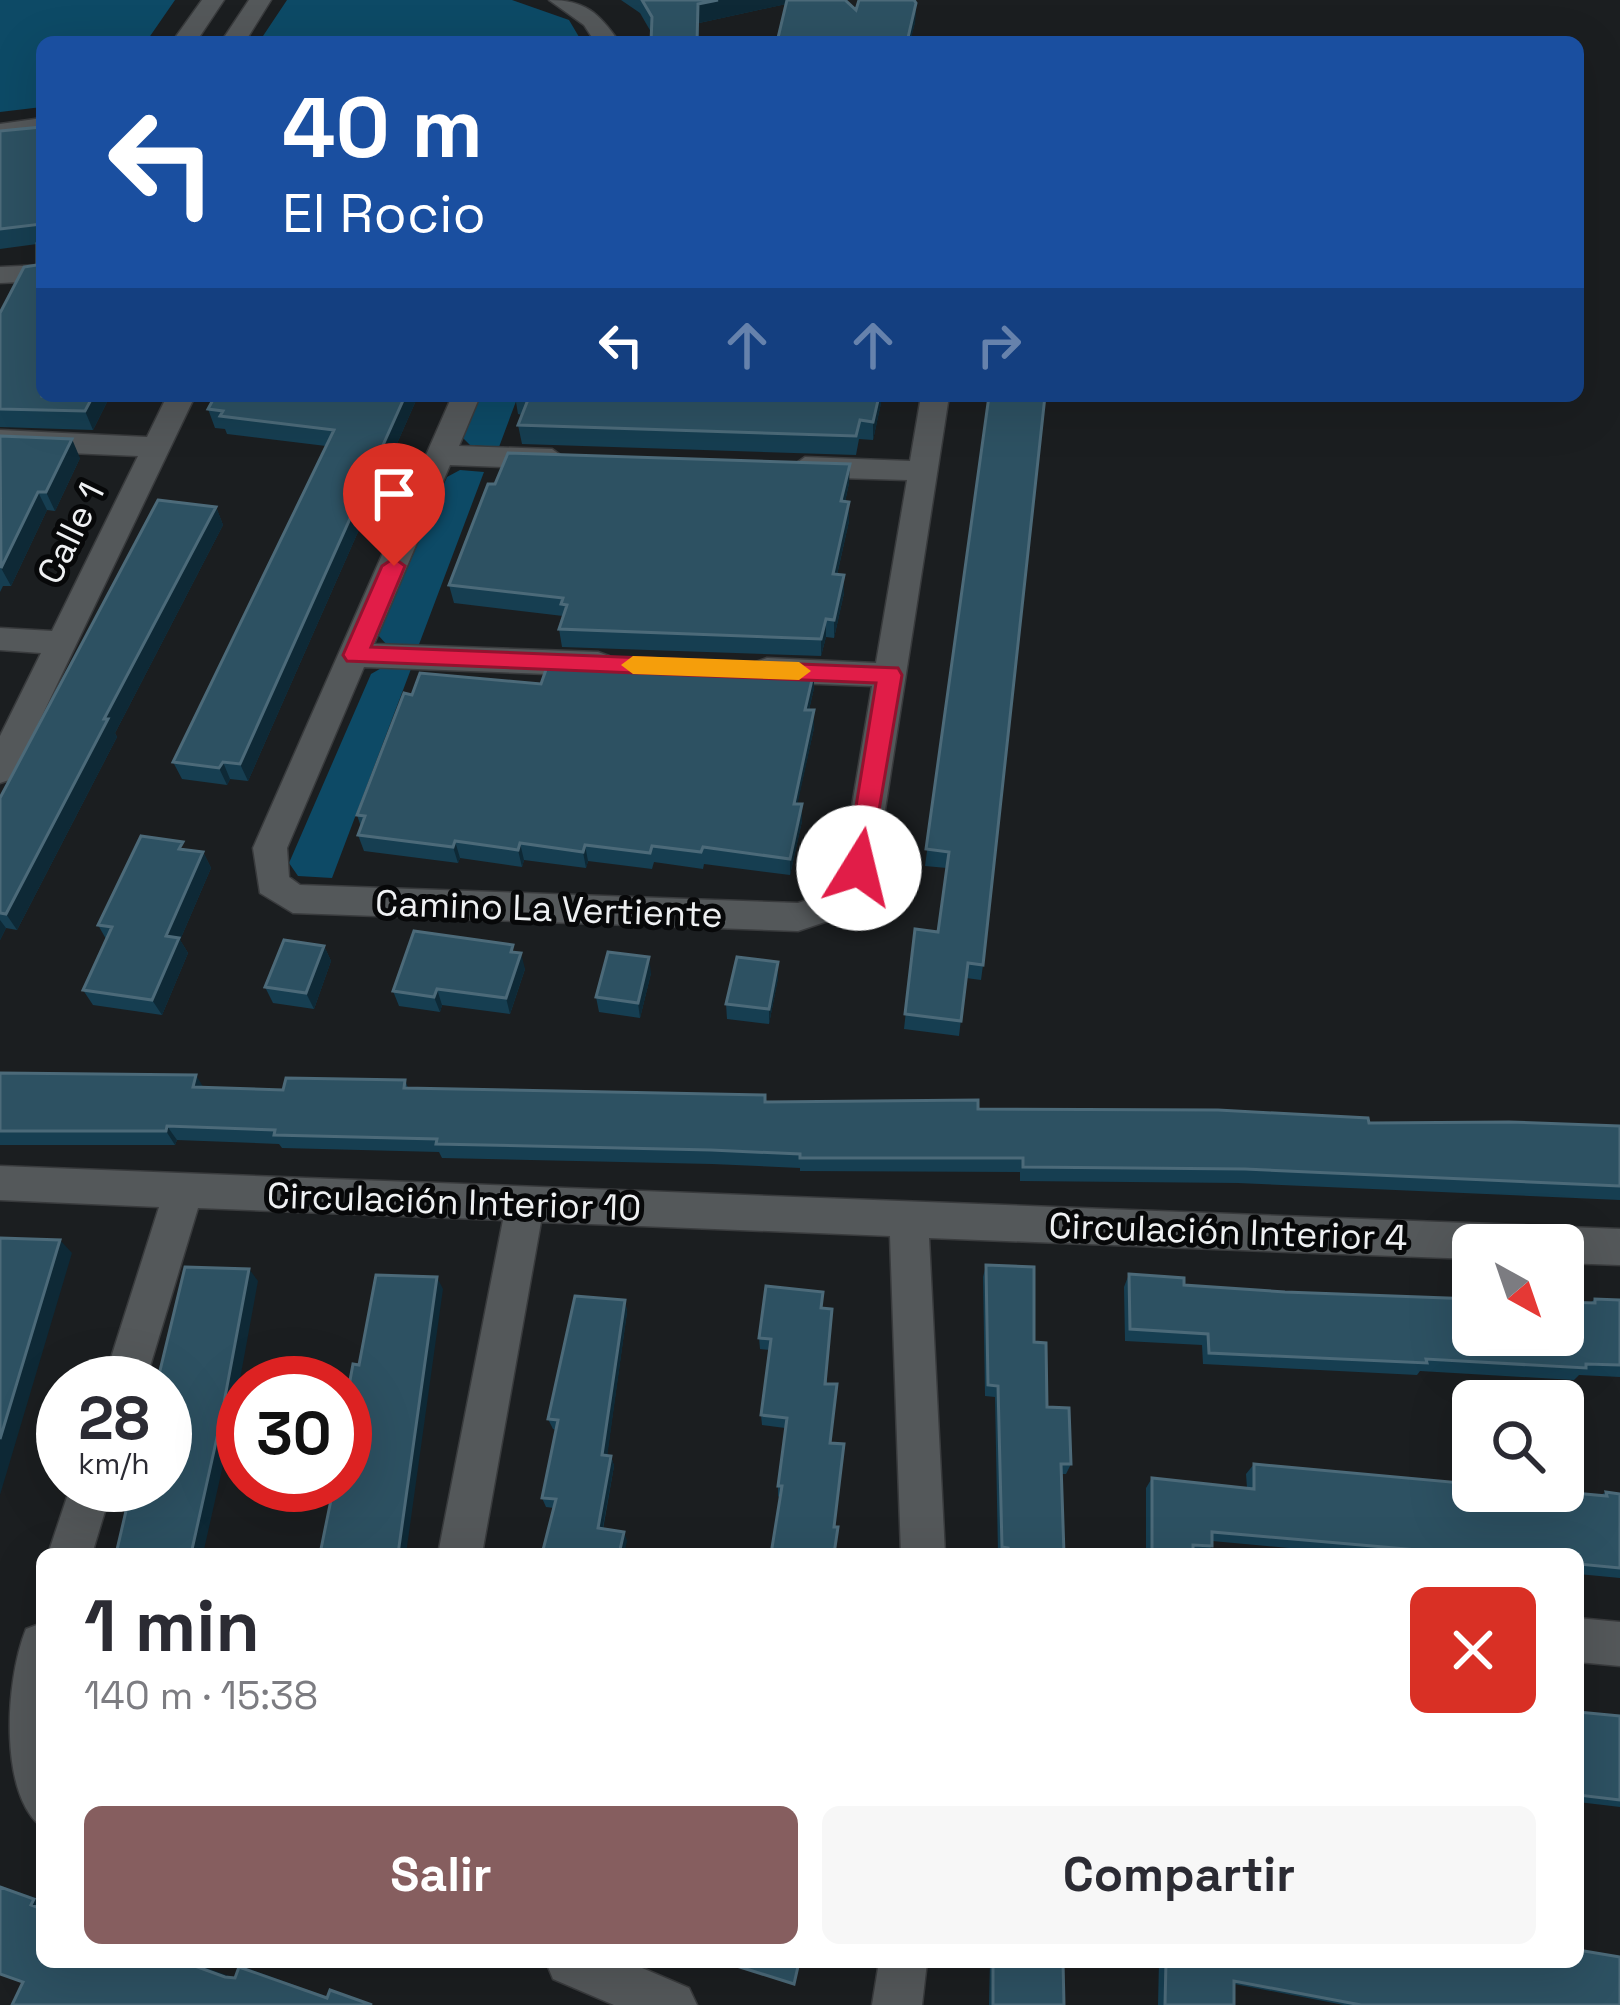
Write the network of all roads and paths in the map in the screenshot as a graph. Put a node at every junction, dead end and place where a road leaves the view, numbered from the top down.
1 (213, 0) edge
2 (260, 0) edge
3 (560, 0) edge
4 (188, 36) edge
5 (237, 36) edge
6 (603, 36) edge
7 (36, 126) edge
8 (0, 131) edge
9 (36, 273) edge
10 (0, 275) edge
11 (178, 402) edge
12 (464, 402) edge
13 (934, 402) edge
14 (0, 440) edge
15 (154, 447) junction
16 (442, 455) junction
17 (579, 460) edge
18 (785, 466) edge
19 (923, 471) junction
20 (0, 640) edge
21 (60, 643) junction
22 (355, 655) junction
23 (634, 665) edge
24 (728, 669) edge
25 (890, 675) junction
26 (0, 770) edge
27 (0, 1183) edge
28 (184, 1190) junction
29 (525, 1204) junction
30 (909, 1219) junction
31 (1620, 1247) edge
32 (132, 1356) edge
33 (83, 1512) edge
34 (72, 1548) edge
35 (461, 1548) edge
36 (923, 1548) edge
37 (1584, 1641) edge
38 (1620, 1644) edge
39 (36, 1664) edge
40 (36, 1798) edge
41 (584, 1968) edge
42 (902, 1968) edge
43 (672, 2005) edge
44 (897, 2005) edge

1 - 4 street
2 - 5 street
3 - 6 street
7 - 8 street
9 - 10 street
11 - 15 street, Calle 1
12 - 16 street, Camino La Vertiente
13 - 19 street, Camino La Vertiente
14 - 15 street
15 - 21 street, Calle 1
16 - 17 street
16 - 22 street, Camino La Vertiente
18 - 19 street
19 - 25 street, Camino La Vertiente
20 - 21 street
21 - 26 street, Calle 1
22 - 23 street
22 - 25 street, Camino La Vertiente
24 - 25 street
27 - 28 street, Circulación Interior 10
28 - 29 street, Circulación Interior 10
28 - 32 street
29 - 30 street, Circulación Interior 10
29 - 35 street
30 - 31 street, Circulación Interior 4
30 - 36 street
33 - 34 street
37 - 38 street
39 - 40 street
41 - 43 street
42 - 44 street

